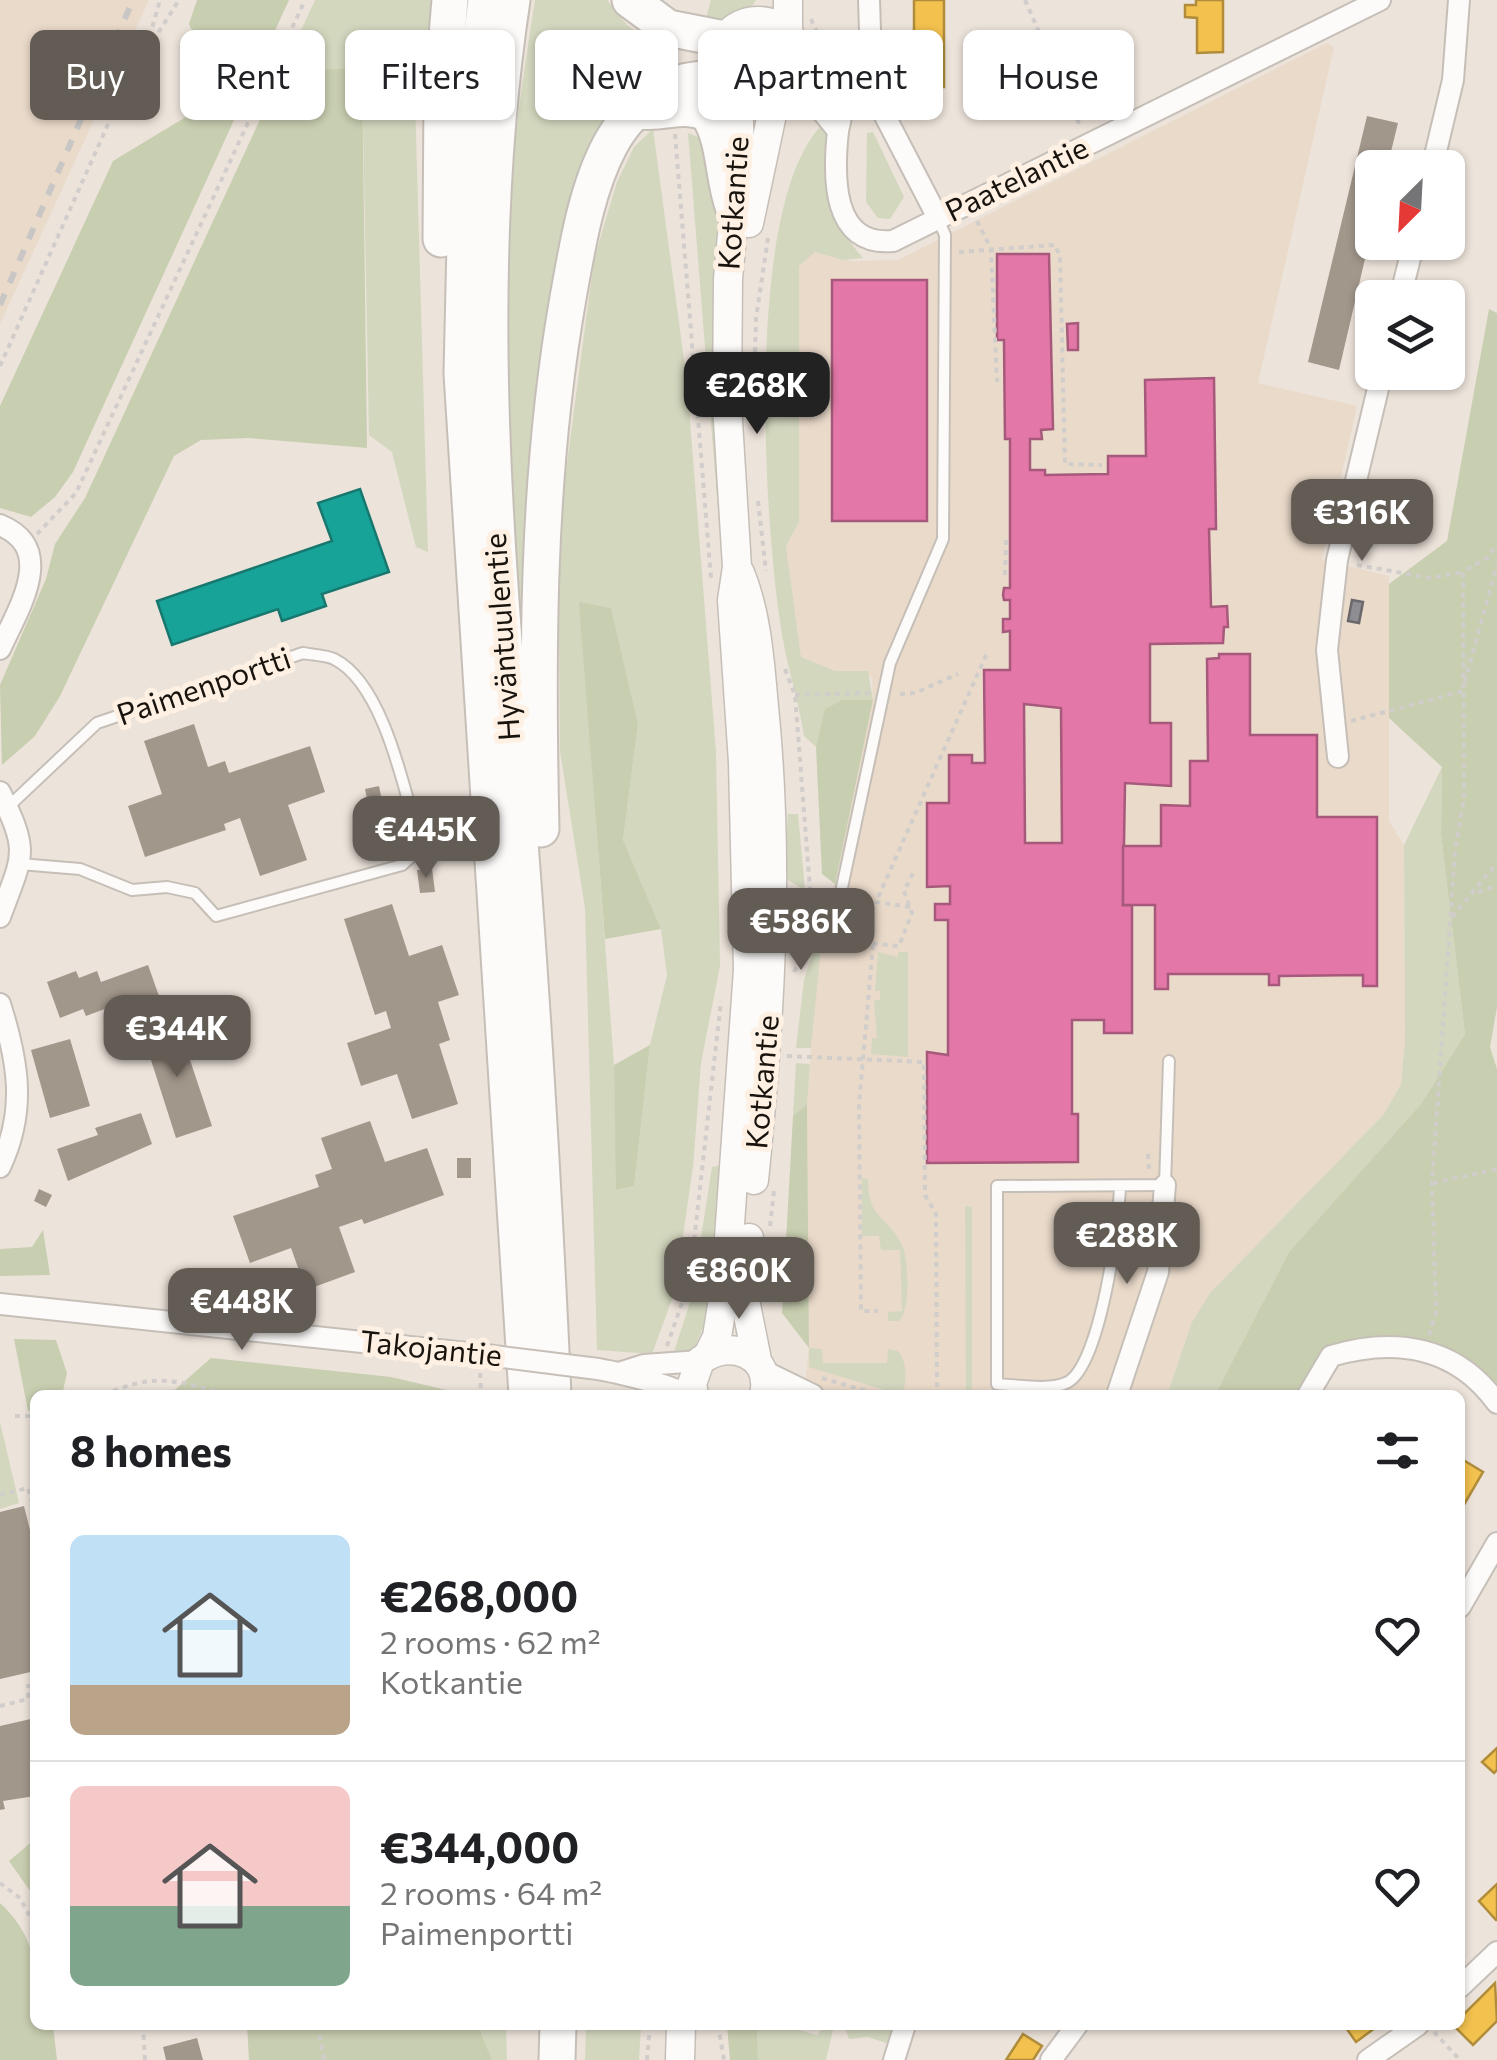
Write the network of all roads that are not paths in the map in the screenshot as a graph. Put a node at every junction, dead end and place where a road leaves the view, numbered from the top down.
1 (450, 0) edge
2 (486, 0) edge
3 (512, 0) edge
4 (630, 0) edge
5 (869, 0) edge
6 (1380, 0) edge
7 (1459, 0) edge
8 (799, 6) edge
9 (758, 10) edge
10 (735, 30) edge
11 (782, 30) edge
12 (789, 30) edge
13 (698, 34) edge
14 (678, 106) edge
15 (628, 120) edge
16 (735, 120) edge
17 (776, 120) edge
18 (829, 120) edge
19 (840, 120) edge
20 (838, 131) junction
21 (1436, 150) edge
22 (734, 209) junction
23 (938, 218) junction
24 (731, 307) junction
25 (1378, 390) edge
26 (466, 492) junction
27 (0, 525) edge
28 (0, 649) edge
29 (1338, 757) dead end
30 (4, 800) edge
31 (20, 864) junction
32 (760, 914) junction
33 (0, 917) edge
34 (0, 1004) edge
35 (1169, 1061) dead end
36 (538, 1095) junction
37 (0, 1167) edge
38 (1165, 1185) junction
39 (1120, 1186) junction
40 (0, 1304) edge
41 (705, 1357) junction
42 (622, 1372) junction
43 (762, 1376) edge
44 (818, 1386) edge
45 (527, 1390) edge
46 (553, 1390) edge
47 (669, 1390) edge
48 (691, 1390) edge
49 (1030, 1390) edge
50 (1120, 1390) edge
51 (1311, 1390) edge
52 (1497, 1403) edge
53 (1497, 1544) edge
54 (1465, 1598) edge
55 (1497, 1952) edge
56 (1465, 1982) edge
57 (681, 2030) edge
58 (903, 2030) edge
59 (1073, 2030) edge
60 (1411, 2030) edge
61 (680, 2060) edge
62 (894, 2060) edge
63 (1051, 2060) edge
64 (1368, 2060) edge

1 - 26 highway
2 - 26 highway, Hyväntuulentie
3 - 36 highway, Hyväntuulentie
4 - 13 highway
5 - 23 street
6 - 23 street, Paatelantie
7 - 21 street
8 - 12 street
9 - 10 street
9 - 11 street
14 - 22 highway
15 - 36 highway
16 - 22 street, Kotkantie
17 - 24 street, Kotkantie
18 - 20 street
19 - 20 street, Paatelantie
20 - 23 street, Paatelantie
22 - 24 street, Kotkantie
23 - 32 lane
24 - 32 street, Kotkantie
25 - 29 street
26 - 45 highway, Hyväntuulentie
27 - 28 street
30 - 31 street, Paimenportti
30 - 31 lane, Paimenportti
31 - 33 street
32 - 41 street, Kotkantie
32 - 43 street, Kotkantie
34 - 37 street
35 - 38 lane
36 - 46 highway, Hyväntuulentie
38 - 39 lane
38 - 50 street
39 - 49 lane
39 - 49 lane
40 - 42 street, Takojantie, bridge
41 - 42 street, Takojantie
41 - 43 street
41 - 48 street, Kotkantie
42 - 47 street, Takojantie
43 - 44 street
51 - 52 street
53 - 54 street
55 - 56 street
57 - 61 street
58 - 62 street
59 - 63 street
60 - 64 street

